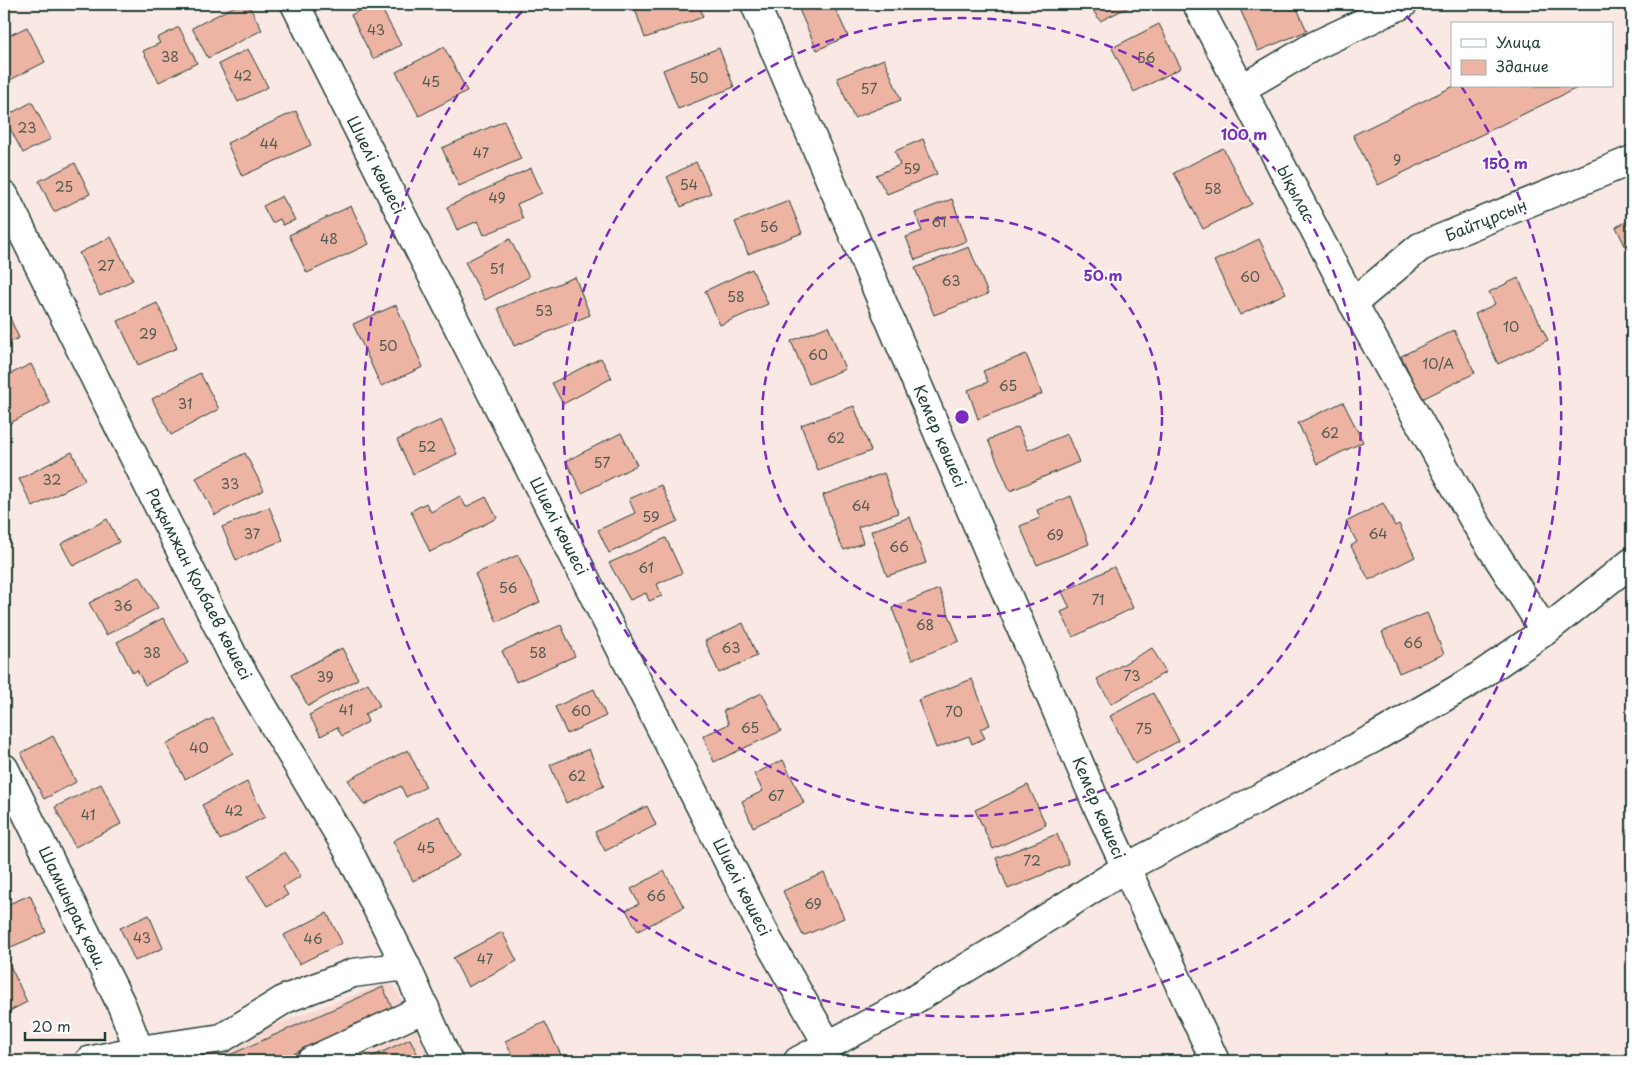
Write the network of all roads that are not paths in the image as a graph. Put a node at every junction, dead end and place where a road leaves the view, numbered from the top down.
1 (295, 4) edge
2 (755, 4) edge
3 (1197, 4) edge
4 (1403, 4) edge
5 (1241, 89) junction
6 (1632, 160) edge
7 (4, 196) edge
8 (1353, 303) junction
9 (1632, 562) edge
10 (1544, 631) junction
11 (4, 768) edge
12 (1125, 868) junction
13 (406, 966) junction
14 (424, 1008) junction
15 (828, 1046) junction
16 (139, 1050) junction
17 (89, 1061) edge
18 (311, 1061) edge
19 (448, 1061) edge
20 (798, 1061) edge
21 (1215, 1061) edge

1 - 15 street, Шиелі көшесі
2 - 12 street, Кемер көшесі
3 - 5 street, Ықылас
4 - 5 street
5 - 8 street, Ықылас
6 - 8 street, Байтұрсын
7 - 13 street, Рақымжан Қолбаев көшесі
8 - 10 street, Ықылас
9 - 10 street
10 - 12 street
11 - 16 street, Шамшырақ көш.
12 - 15 street
12 - 21 street, Кемер көшесі
13 - 14 street, Рақымжан Қолбаев көшесі
13 - 16 street
14 - 18 street
14 - 19 street, Рақымжан Қолбаев көшесі
15 - 20 street
16 - 17 street

